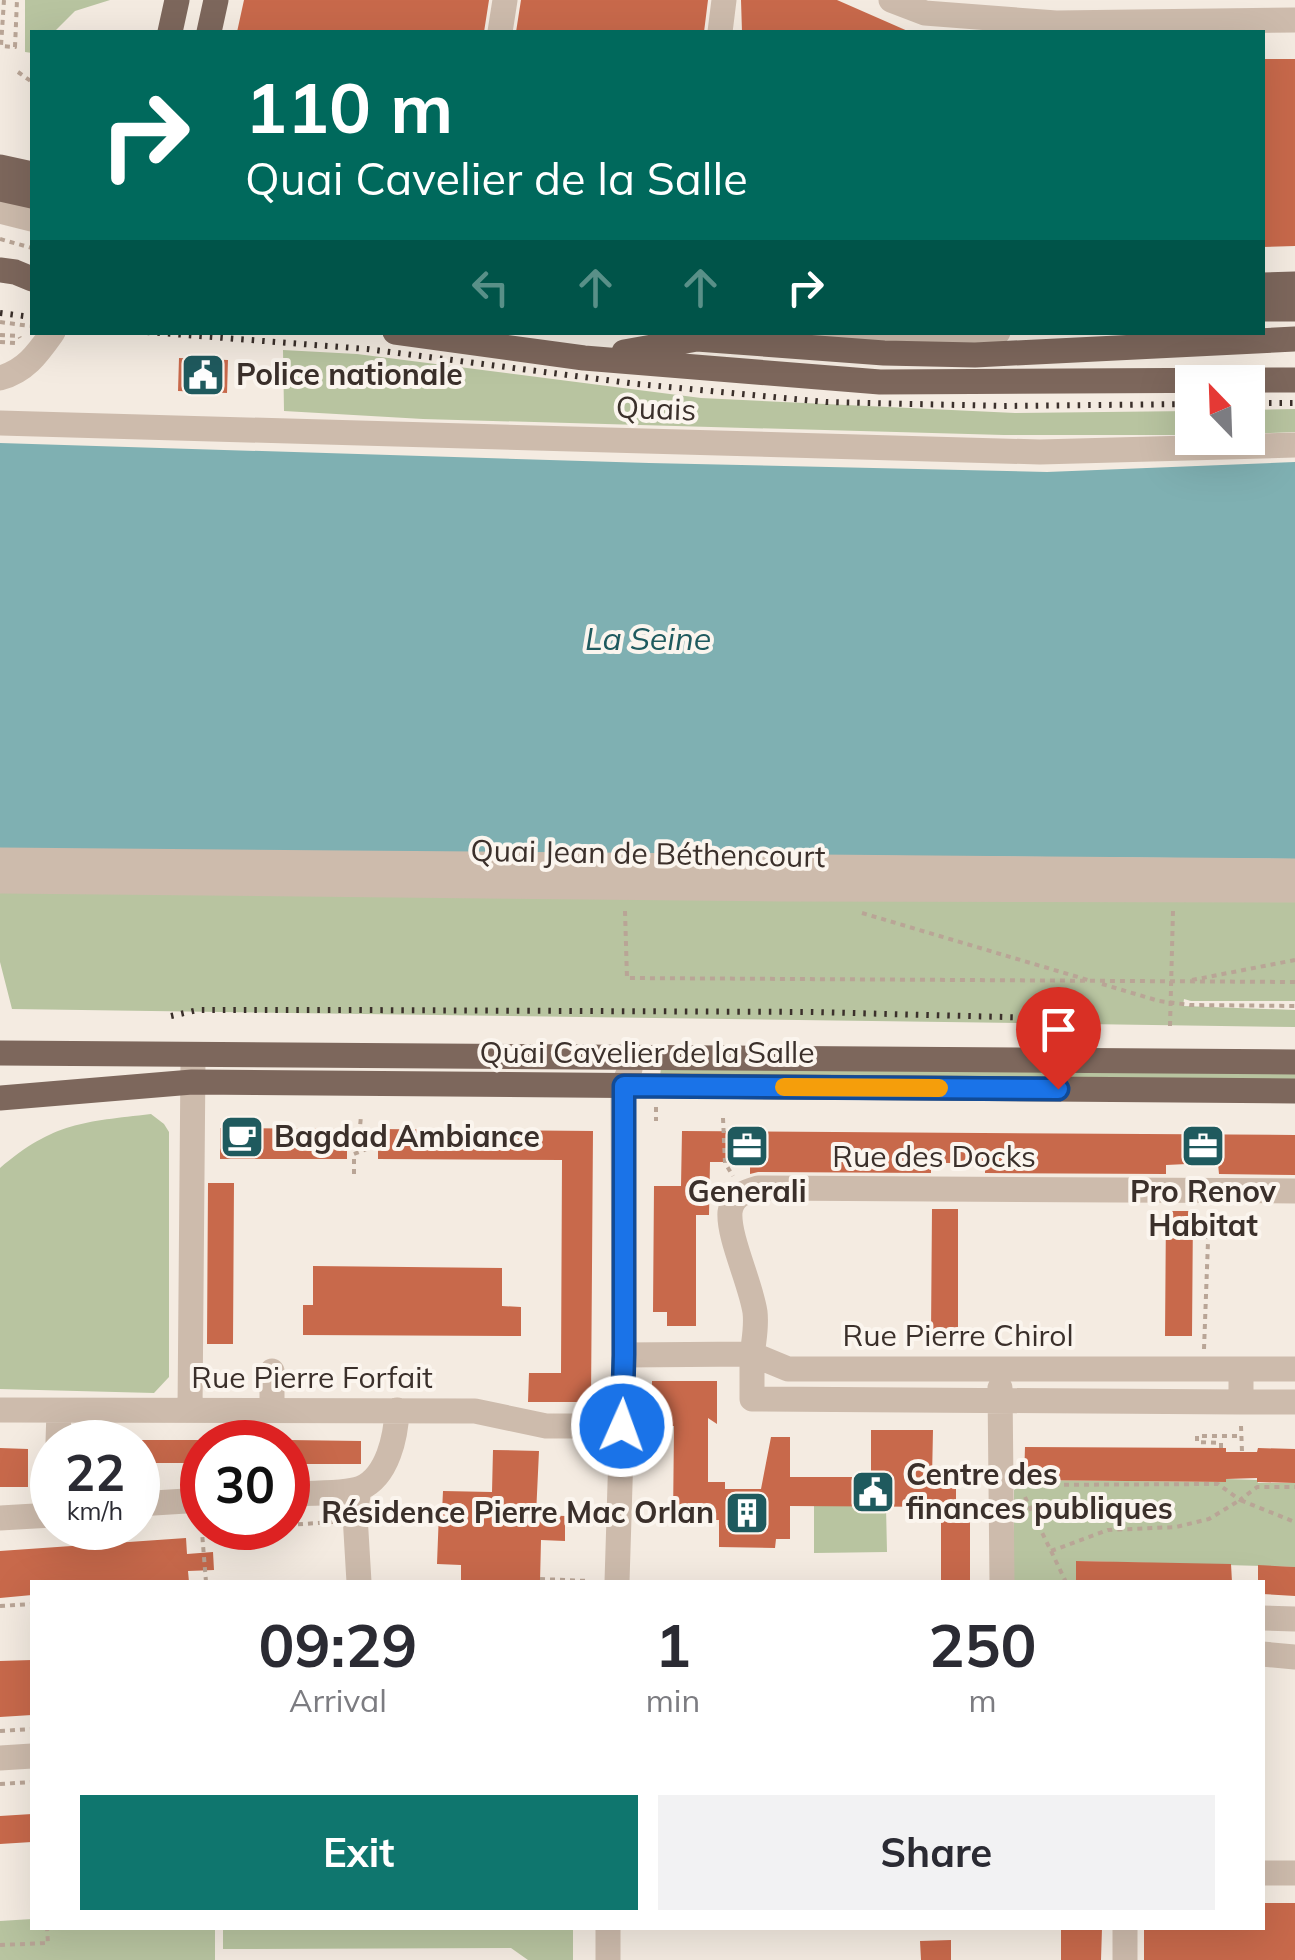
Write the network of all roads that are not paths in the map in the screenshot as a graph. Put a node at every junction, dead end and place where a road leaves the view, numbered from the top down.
1 (177, 0) edge
2 (216, 0) edge
3 (506, 0) edge
4 (724, 0) edge
5 (891, 0) edge
6 (1048, 18) edge
7 (1295, 20) edge
8 (170, 30) edge
9 (209, 30) edge
10 (500, 30) edge
11 (720, 30) edge
12 (0, 167) edge
13 (30, 174) edge
14 (0, 189) edge
15 (30, 196) edge
16 (0, 211) edge
17 (30, 218) edge
18 (1295, 284) edge
19 (1265, 285) edge
20 (1295, 308) edge
21 (1265, 309) edge
22 (45, 335) edge
23 (417, 335) edge
24 (870, 335) edge
25 (992, 335) edge
26 (1295, 338) edge
27 (1067, 341) edge
28 (584, 358) junction
29 (0, 378) edge
30 (1295, 380) edge
31 (7, 423) edge
32 (1295, 445) edge
33 (0, 860) edge
34 (1295, 870) edge
35 (0, 880) edge
36 (1295, 890) edge
37 (0, 1053) edge
38 (193, 1054) junction
39 (646, 1058) junction
40 (1295, 1062) edge
41 (192, 1082) junction
42 (624, 1086) junction
43 (1295, 1090) edge
44 (0, 1098) edge
45 (1295, 1192) edge
46 (752, 1354) junction
47 (624, 1355) junction
48 (1000, 1369) junction
49 (1241, 1369) junction
50 (1295, 1369) edge
51 (272, 1370) dead end
52 (1000, 1400) junction
53 (1240, 1402) junction
54 (1295, 1402) edge
55 (0, 1410) edge
56 (190, 1410) junction
57 (272, 1410) junction
58 (397, 1410) junction
59 (58, 1411) junction
60 (58, 1420) edge
61 (622, 1426) junction
62 (360, 1489) junction
63 (310, 1492) edge
64 (30, 1516) edge
65 (0, 1518) edge
66 (359, 1580) edge
67 (617, 1580) edge
68 (1002, 1580) edge
69 (1265, 1618) edge
70 (1295, 1619) edge
71 (1265, 1654) edge
72 (1295, 1657) edge
73 (30, 1756) edge
74 (0, 1758) edge
75 (1265, 1873) edge
76 (1295, 1874) edge
77 (608, 1930) edge
78 (1125, 1930) edge
79 (608, 1960) edge
80 (1126, 1960) edge

1 - 8 main road
2 - 9 main road
3 - 10 street
4 - 11 street
5 - 6 street
6 - 7 street
12 - 13 main road
14 - 15 main road
16 - 17 street
18 - 19 main road
20 - 21 main road
22 - 29 street
23 - 28 main road
24 - 25 street
26 - 27 main road
27 - 28 main road
28 - 30 main road
31 - 32 street, Quais
33 - 34 street, Quai Jean de Béthencourt
35 - 36 street, Quai Jean de Béthencourt
37 - 38 main road, Quai Cavelier de la Salle
38 - 39 main road, Quai Cavelier de la Salle
38 - 41 street
39 - 40 main road, Quai Cavelier de la Salle
39 - 42 street
41 - 42 main road, Quai Cavelier de la Salle
41 - 44 main road, Quai Cavelier de la Salle
41 - 56 street
42 - 43 main road, Quai Cavelier de la Salle
42 - 47 street
45 - 46 street, Rue des Docks
46 - 47 street, Rue Pierre Chirol
46 - 48 street, Rue Pierre Chirol
46 - 52 street
47 - 61 street
48 - 49 street, Rue Pierre Chirol
48 - 52 street
49 - 50 street, Rue Pierre Chirol
49 - 53 street
51 - 57 street
52 - 53 street
52 - 68 street
53 - 54 street
55 - 59 street, Rue Pierre Forfait
56 - 57 street, Rue Pierre Forfait
56 - 59 street, Rue Pierre Forfait
57 - 58 street, Rue Pierre Forfait
58 - 61 street, Rue Pierre Forfait
58 - 62 street
59 - 60 street
61 - 67 street
62 - 63 street
62 - 66 street
64 - 65 street
69 - 70 street
71 - 72 street
73 - 74 street
75 - 76 street
77 - 79 street
78 - 80 street

